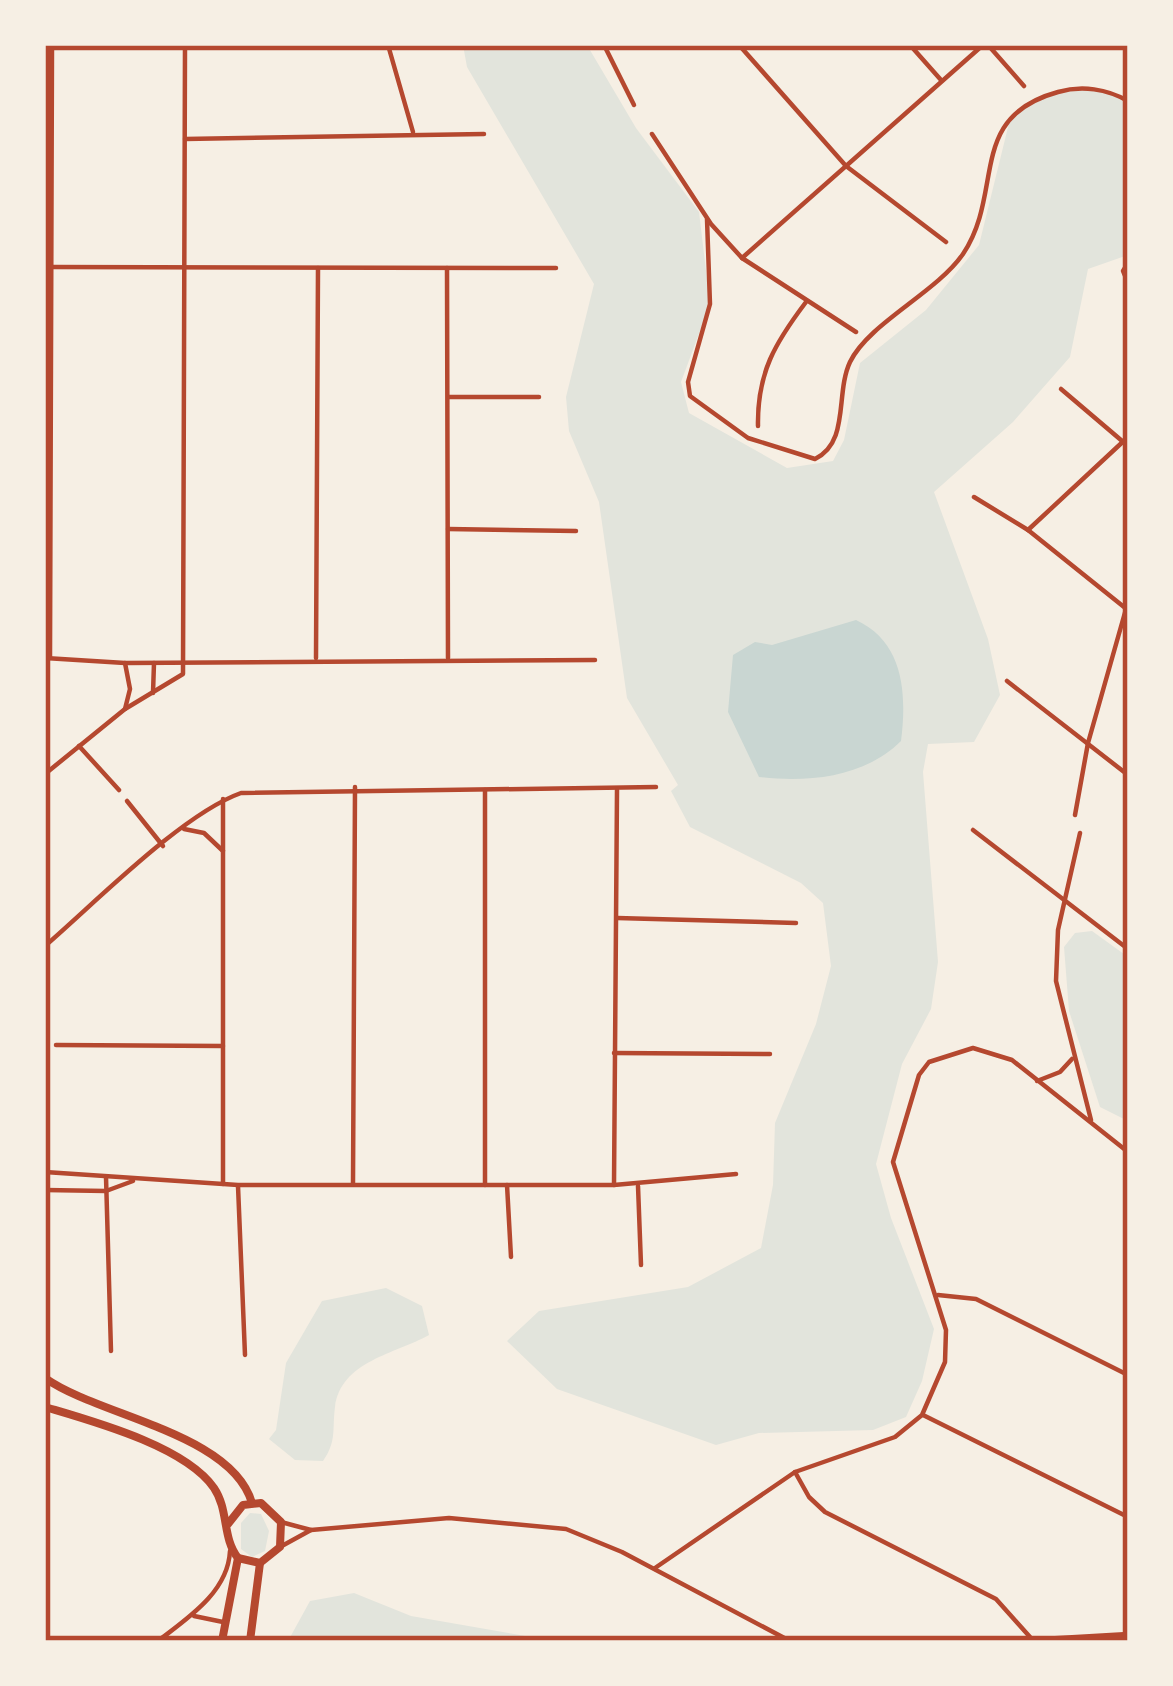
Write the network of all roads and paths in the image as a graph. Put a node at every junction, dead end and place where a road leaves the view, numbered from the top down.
1 (52, 45) edge
2 (184, 45) edge
3 (388, 45) edge
4 (604, 45) edge
5 (739, 45) edge
6 (910, 45) edge
7 (985, 45) edge
8 (941, 80) junction
9 (1024, 86) dead end
10 (1128, 101) edge
11 (634, 105) dead end
12 (413, 134) junction
13 (484, 134) dead end
14 (652, 134) dead end
15 (185, 139) junction
16 (846, 166) junction
17 (707, 219) junction
18 (946, 242) dead end
19 (742, 258) junction
20 (1128, 263) edge
21 (52, 267) junction
22 (318, 268) junction
23 (447, 268) junction
24 (556, 268) dead end
25 (183, 269) junction
26 (1127, 282) edge
27 (807, 301) junction
28 (856, 332) dead end
29 (1061, 389) dead end
30 (539, 397) dead end
31 (448, 398) junction
32 (758, 426) dead end
33 (1126, 442) edge
34 (974, 496) dead end
35 (48, 528) edge
36 (448, 530) junction
37 (1028, 530) junction
38 (576, 531) dead end
39 (1127, 610) edge
40 (48, 658) edge
41 (316, 658) junction
42 (448, 658) junction
43 (595, 660) dead end
44 (185, 661) junction
45 (154, 662) junction
46 (125, 663) junction
47 (1007, 681) dead end
48 (152, 693) junction
49 (125, 709) junction
50 (1088, 743) junction
51 (79, 746) junction
52 (45, 774) edge
53 (1128, 775) edge
54 (355, 788) junction
55 (656, 788) dead end
56 (119, 790) dead end
57 (485, 790) junction
58 (617, 790) junction
59 (223, 800) junction
60 (127, 801) dead end
61 (1075, 815) dead end
62 (184, 829) junction
63 (973, 830) dead end
64 (1080, 833) dead end
65 (163, 846) junction
66 (223, 851) junction
67 (1065, 901) junction
68 (617, 918) junction
69 (796, 923) dead end
70 (45, 946) edge
71 (1128, 949) edge
72 (56, 1045) dead end
73 (223, 1046) junction
74 (614, 1053) junction
75 (770, 1054) dead end
76 (1074, 1056) junction
77 (1037, 1081) junction
78 (1090, 1124) junction
79 (1128, 1152) edge
80 (45, 1172) edge
81 (105, 1174) junction
82 (736, 1174) dead end
83 (138, 1178) junction
84 (224, 1184) junction
85 (353, 1184) junction
86 (638, 1184) junction
87 (238, 1185) junction
88 (484, 1185) junction
89 (507, 1185) junction
90 (614, 1185) junction
91 (45, 1190) edge
92 (106, 1191) junction
93 (511, 1257) dead end
94 (641, 1264) dead end
95 (938, 1295) junction
96 (111, 1351) dead end
97 (245, 1354) dead end
98 (1128, 1375) edge
99 (45, 1378) edge
100 (45, 1407) edge
101 (922, 1415) junction
102 (795, 1472) junction
103 (252, 1503) junction
104 (1128, 1516) edge
105 (280, 1522) junction
106 (228, 1524) junction
107 (311, 1530) junction
108 (230, 1547) junction
109 (280, 1547) junction
110 (238, 1558) junction
111 (260, 1563) junction
112 (655, 1568) junction
113 (194, 1616) junction
114 (224, 1623) junction
115 (1128, 1634) edge
116 (1030, 1637) junction
117 (158, 1641) edge
118 (222, 1641) edge
119 (250, 1641) edge
120 (790, 1641) edge
121 (1008, 1641) edge

1 - 21 street
2 - 15 street
3 - 12 street
4 - 11 street
5 - 16 street
6 - 8 street
7 - 8 street
7 - 9 street
8 - 16 street
10 - 17 street
12 - 13 street
12 - 15 street
14 - 17 street
15 - 25 street
16 - 18 street
16 - 19 street
17 - 19 street
19 - 27 street
20 - 26 street
21 - 25 street
21 - 35 street
22 - 23 street
22 - 25 street
22 - 41 street
23 - 24 street
23 - 31 street
25 - 44 street
27 - 28 street
27 - 32 street
29 - 33 street
30 - 31 street
31 - 36 street
33 - 37 street
34 - 37 street
35 - 40 street
36 - 38 street
36 - 42 street
37 - 39 street
39 - 50 street
40 - 46 street
41 - 42 street
41 - 44 street
42 - 43 street
44 - 45 street
44 - 48 street
45 - 46 street
45 - 48 street
46 - 49 street
47 - 50 street
48 - 49 street
49 - 51 street
50 - 53 street
50 - 61 street
51 - 52 street
51 - 56 street
54 - 57 street
54 - 59 street
54 - 85 street
55 - 58 street
57 - 58 street
57 - 88 street
58 - 68 street
59 - 62 street
59 - 66 street
60 - 65 street
62 - 65 street
62 - 66 street
63 - 67 street
64 - 67 street
65 - 70 street
66 - 73 street
67 - 71 street
67 - 76 street
68 - 69 street
68 - 74 street
72 - 73 street
73 - 84 street
74 - 75 street
74 - 90 street
76 - 77 street
76 - 78 street
77 - 78 street
77 - 95 street
78 - 79 street
80 - 81 street
81 - 83 street
81 - 92 street
82 - 86 street
83 - 84 street
83 - 92 street
84 - 87 street
85 - 87 street
85 - 88 street
86 - 90 street
86 - 94 street
87 - 97 street
88 - 89 street
89 - 90 street
89 - 93 street
91 - 92 street
92 - 96 street
95 - 98 street
95 - 101 street
99 - 103 main road
100 - 106 main road
101 - 102 street
101 - 104 street
102 - 112 street
102 - 116 street
103 - 105 main road
103 - 106 main road
105 - 107 street
105 - 109 main road
106 - 108 main road
107 - 109 street
107 - 112 street
108 - 110 main road
108 - 113 street
109 - 111 main road
110 - 111 main road
110 - 114 main road
111 - 119 main road
112 - 120 street
113 - 114 street
113 - 117 street
114 - 118 main road
115 - 116 street
116 - 121 street

